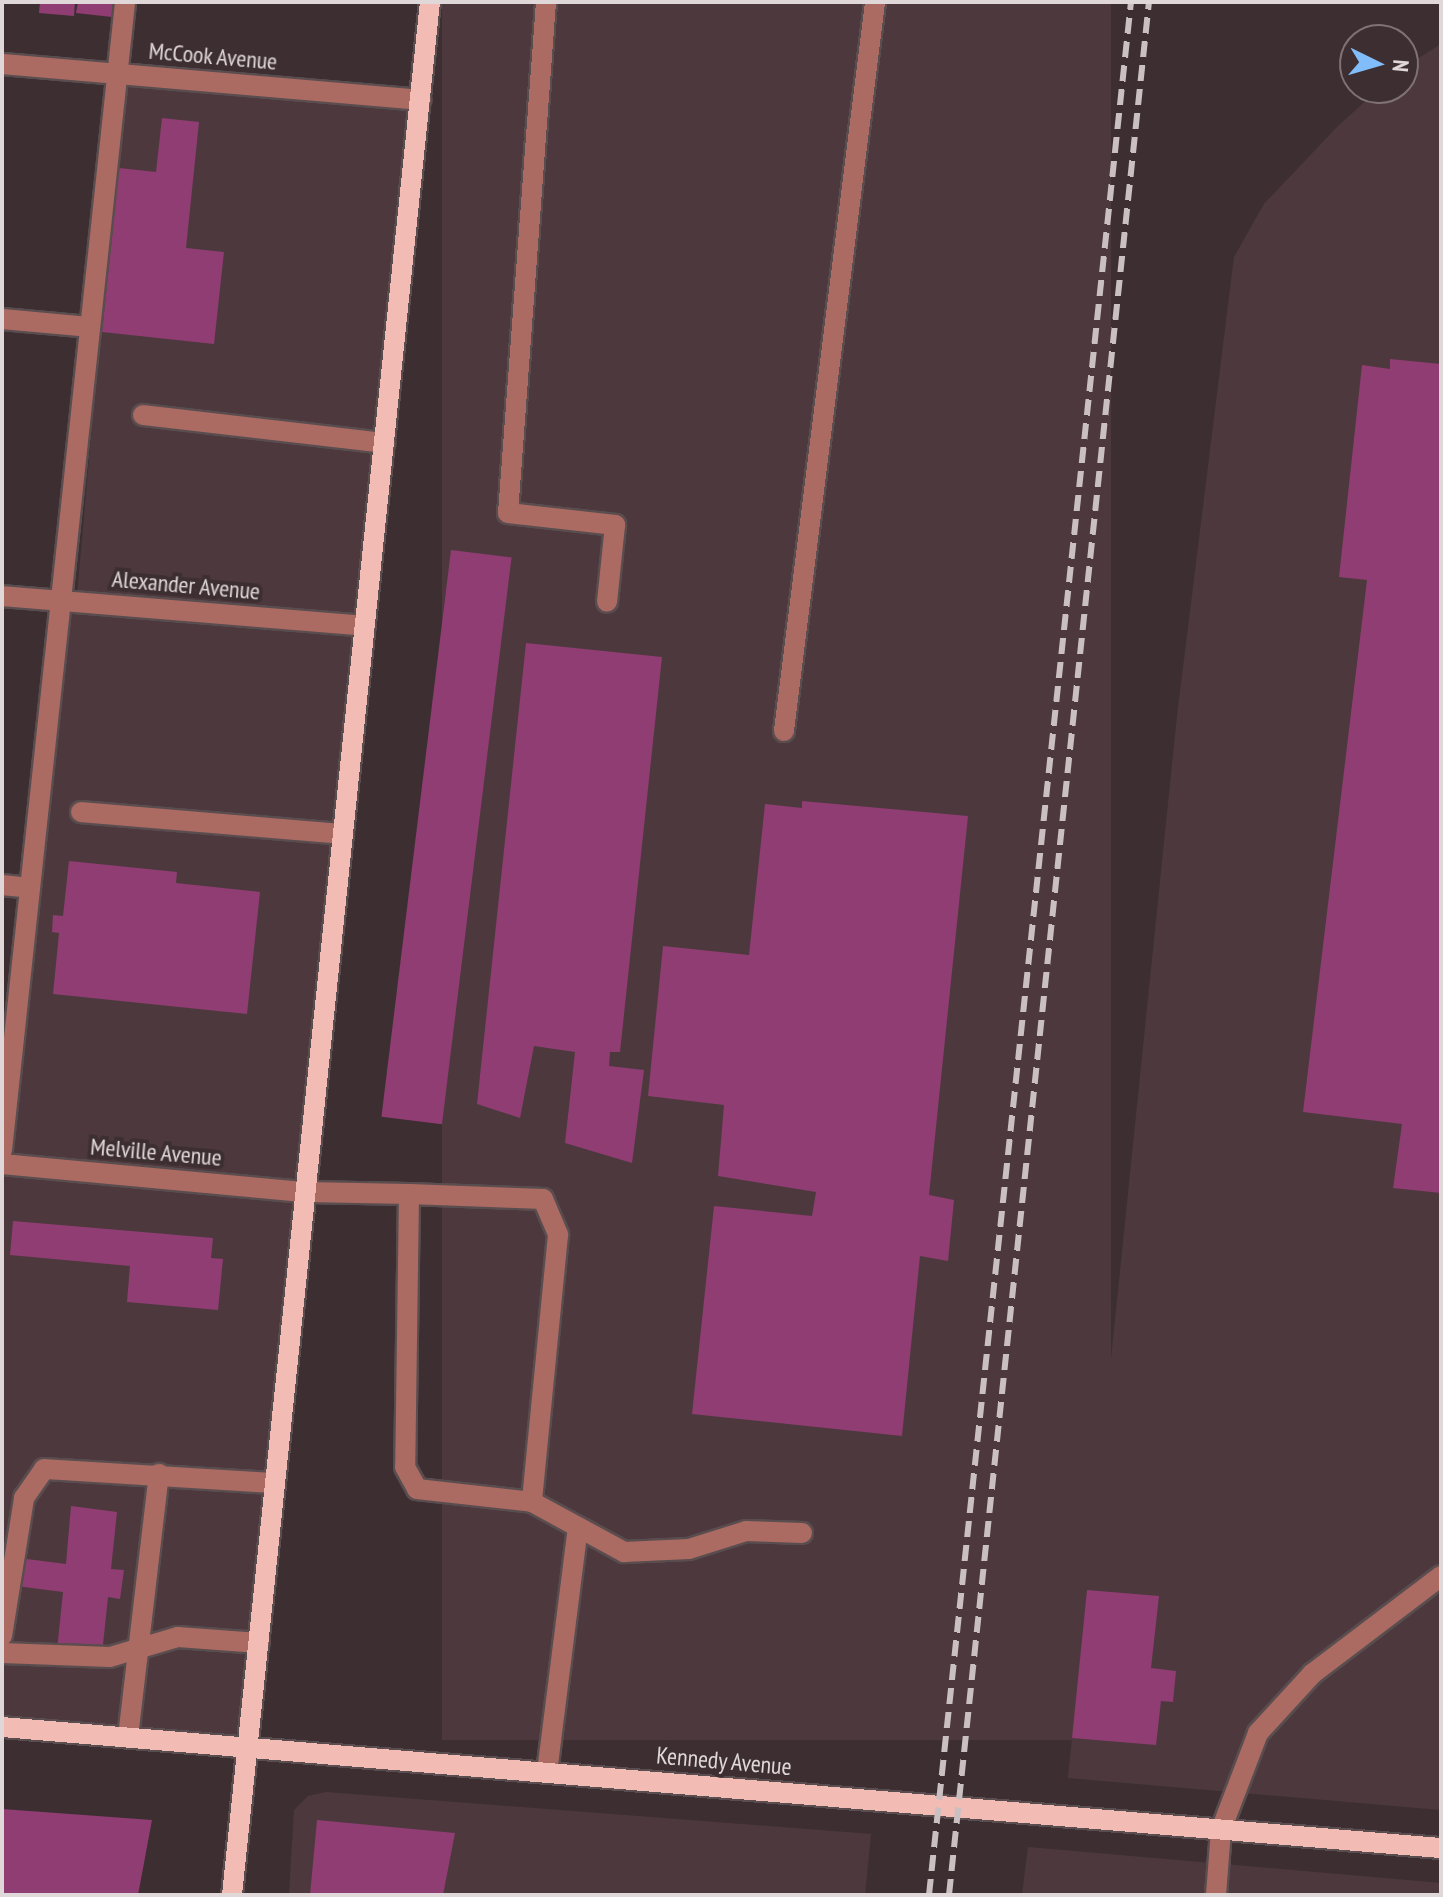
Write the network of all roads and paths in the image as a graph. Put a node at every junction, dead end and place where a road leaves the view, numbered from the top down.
1 (125, 2) edge
2 (430, 2) edge
3 (546, 2) edge
4 (875, 2) edge
5 (2, 64) edge
6 (117, 74) junction
7 (420, 100) junction
8 (2, 319) edge
9 (90, 327) junction
10 (143, 415) dead end
11 (384, 443) junction
12 (2, 596) edge
13 (61, 601) junction
14 (607, 602) dead end
15 (365, 626) junction
16 (784, 731) dead end
17 (81, 812) dead end
18 (343, 834) junction
19 (2, 885) edge
20 (30, 888) junction
21 (2, 1150) edge
22 (2, 1164) edge
23 (306, 1192) junction
24 (409, 1194) junction
25 (159, 1474) junction
26 (275, 1483) junction
27 (532, 1502) junction
28 (578, 1528) junction
29 (802, 1533) dead end
30 (1441, 1576) edge
31 (2, 1636) edge
32 (259, 1643) junction
33 (140, 1645) junction
34 (2, 1653) edge
35 (2, 1727) edge
36 (128, 1737) junction
37 (248, 1747) junction
38 (547, 1772) junction
39 (1221, 1830) junction
40 (1441, 1848) edge
41 (232, 1895) edge
42 (1216, 1895) edge

1 - 6 street
2 - 7 main road
3 - 14 street
4 - 16 street
5 - 6 street, McCook Avenue
6 - 7 street, McCook Avenue
6 - 9 street
7 - 11 main road
8 - 9 street
9 - 13 street
10 - 11 street
11 - 15 main road
12 - 13 street, Alexander Avenue
13 - 15 street, Alexander Avenue
13 - 20 street
15 - 18 main road
17 - 18 street
18 - 23 main road
19 - 20 street
20 - 21 street
22 - 23 street, Melville Avenue
23 - 24 street, Melville Avenue
23 - 26 main road
24 - 27 street
24 - 27 street, Melville Avenue
25 - 26 street
25 - 31 street
25 - 33 street
26 - 32 main road
27 - 28 street
28 - 29 street
28 - 38 street
30 - 39 street
32 - 33 street
32 - 37 main road
33 - 34 street
33 - 36 street
35 - 36 main road, Kennedy Avenue
36 - 37 main road, Kennedy Avenue
37 - 38 main road, Kennedy Avenue
37 - 41 main road
38 - 39 main road, Kennedy Avenue
39 - 40 main road, Kennedy Avenue
39 - 42 street

